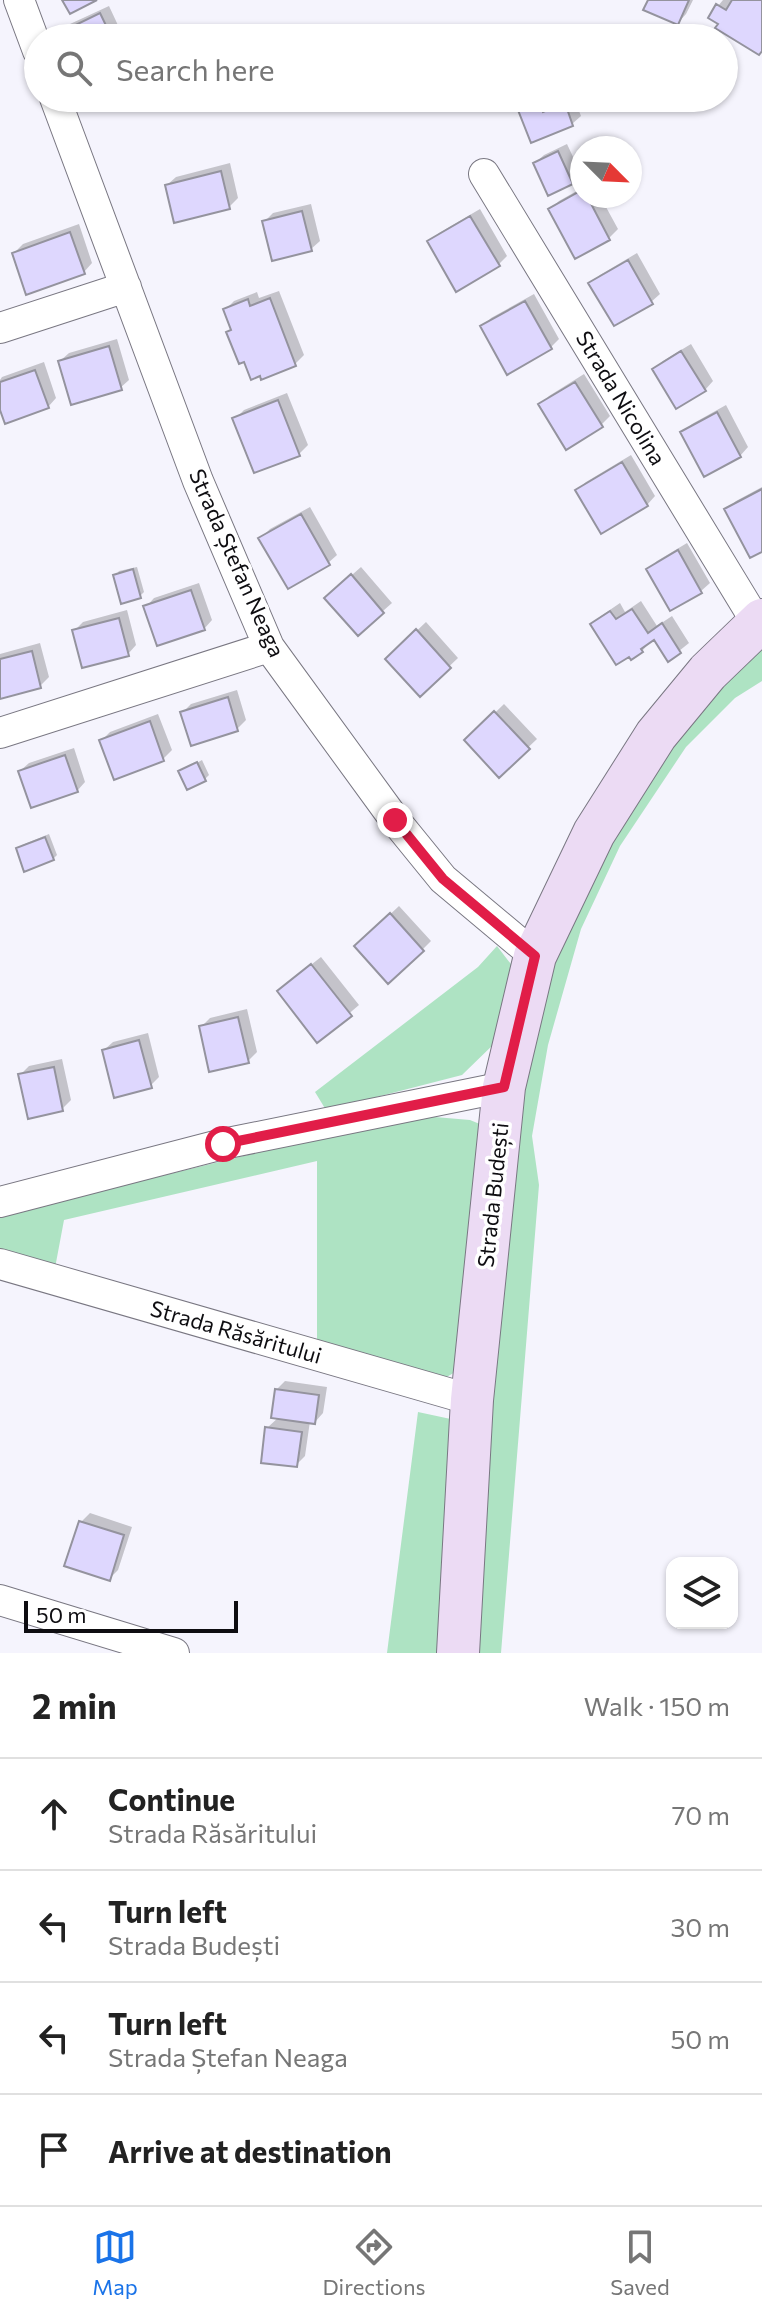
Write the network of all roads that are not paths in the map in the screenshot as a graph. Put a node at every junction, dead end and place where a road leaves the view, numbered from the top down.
1 (19, 0) edge
2 (28, 24) edge
3 (60, 112) edge
4 (484, 174) dead end
5 (126, 287) junction
6 (0, 328) edge
7 (760, 622) edge
8 (269, 647) junction
9 (0, 733) edge
10 (535, 956) junction
11 (504, 1087) junction
12 (0, 1202) edge
13 (0, 1264) edge
14 (472, 1400) junction
15 (0, 1600) edge
16 (174, 1653) edge
17 (458, 1653) edge

1 - 2 street
3 - 5 street, Strada Ștefan Neaga
4 - 7 street, Strada Nicolina
5 - 6 street
5 - 8 street, Strada Ștefan Neaga
7 - 10 street, Strada Budești
8 - 9 street
8 - 10 street, Strada Ștefan Neaga
10 - 11 street, Strada Budești
11 - 12 street
11 - 14 street, Strada Budești
13 - 14 street, Strada Răsăritului
14 - 17 street, Strada Budești
15 - 16 street

